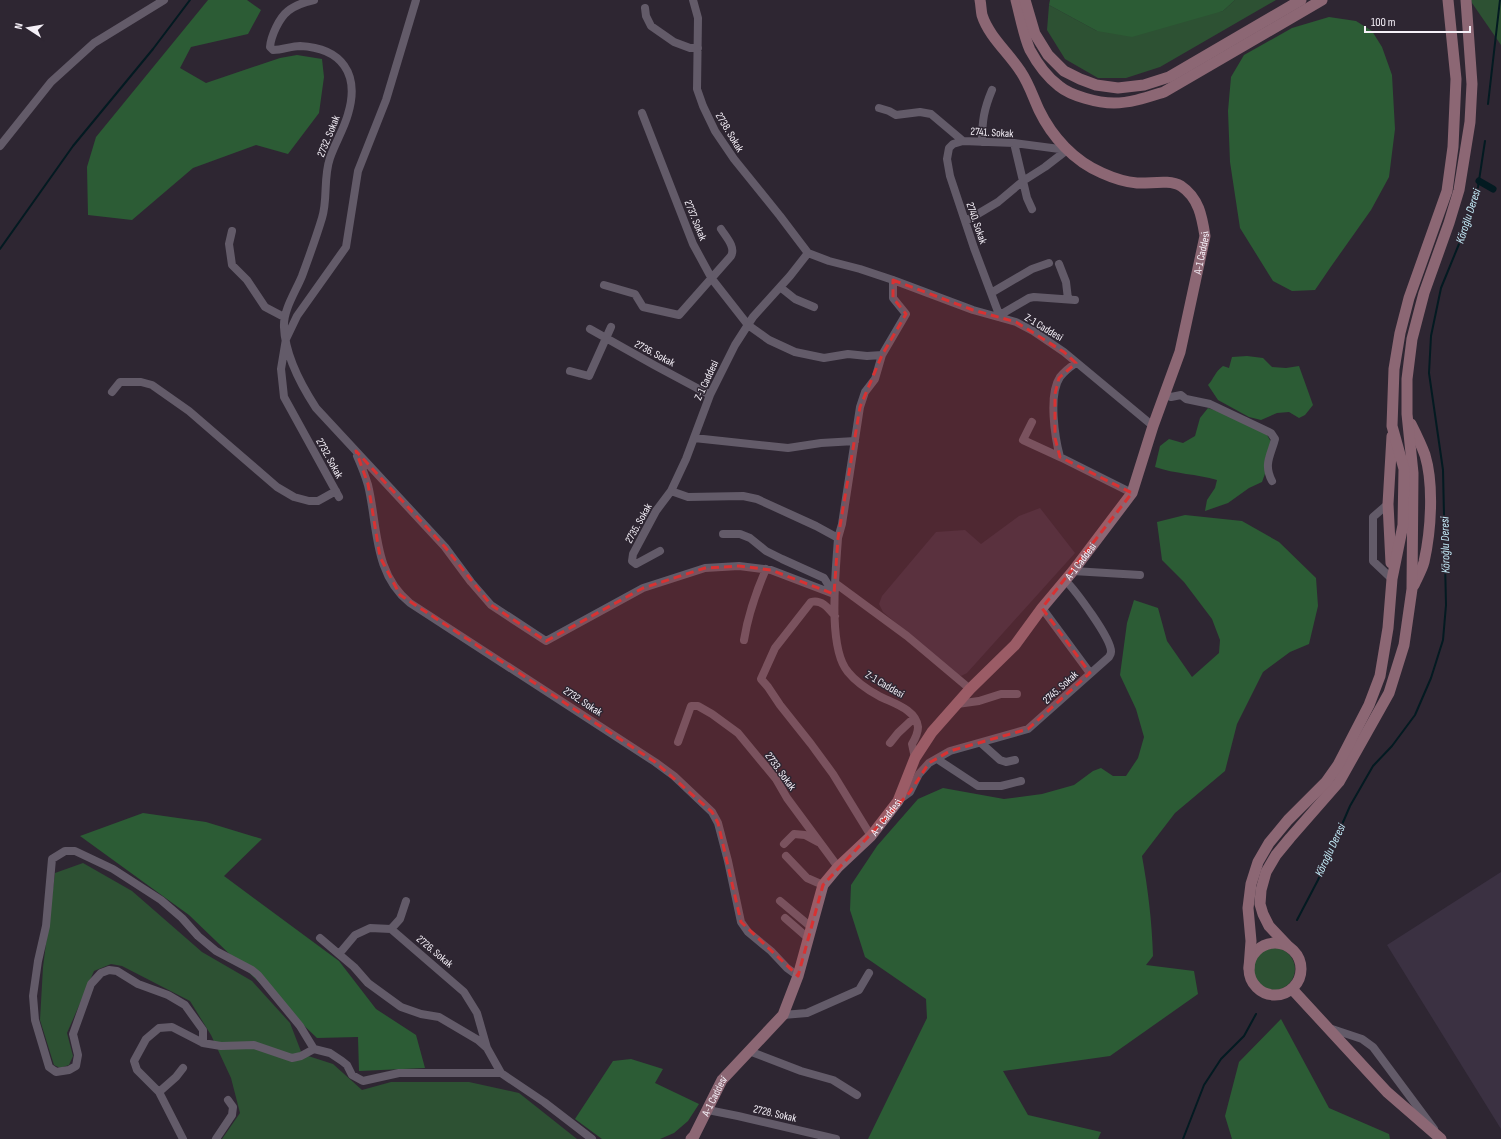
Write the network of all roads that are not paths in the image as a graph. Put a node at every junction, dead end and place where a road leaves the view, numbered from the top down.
1 (164, 0) edge
2 (314, 0) edge
3 (416, 0) edge
4 (693, 0) edge
5 (980, 0) edge
6 (1016, 0) edge
7 (1025, 0) edge
8 (1300, 0) edge
9 (1322, 0) edge
10 (1466, 0) edge
11 (1448, 2) edge
12 (645, 8) dead end
13 (698, 48) junction
14 (992, 90) dead end
15 (879, 108) dead end
16 (642, 113) dead end
17 (1455, 120) junction
18 (1470, 122) junction
19 (962, 141) junction
20 (982, 142) junction
21 (1014, 143) junction
22 (0, 146) edge
23 (1067, 150) junction
24 (1023, 181) junction
25 (1032, 210) dead end
26 (966, 221) junction
27 (721, 229) dead end
28 (232, 231) dead end
29 (808, 253) junction
30 (1049, 263) dead end
31 (1059, 264) dead end
32 (712, 279) junction
33 (893, 280) junction
34 (604, 285) dead end
35 (780, 288) junction
36 (991, 294) junction
37 (814, 307) dead end
38 (1000, 316) junction
39 (284, 317) junction
40 (748, 325) junction
41 (610, 327) dead end
42 (590, 330) dead end
43 (605, 338) junction
44 (286, 339) junction
45 (882, 355) junction
46 (1076, 363) junction
47 (570, 372) dead end
48 (112, 392) dead end
49 (1164, 394) junction
50 (710, 395) junction
51 (1407, 414) junction
52 (1032, 422) dead end
53 (1153, 426) junction
54 (1392, 426) junction
55 (694, 438) junction
56 (855, 440) junction
57 (356, 451) junction
58 (1060, 457) junction
59 (1272, 482) dead end
60 (671, 491) junction
61 (1132, 493) junction
62 (1388, 504) junction
63 (723, 534) dead end
64 (838, 538) junction
65 (660, 551) dead end
66 (766, 569) junction
67 (1140, 575) dead end
68 (1069, 576) junction
69 (1392, 579) junction
70 (835, 583) junction
71 (1412, 589) junction
72 (834, 594) junction
73 (1042, 608) junction
74 (835, 616) junction
75 (744, 640) dead end
76 (1090, 674) junction
77 (970, 689) junction
78 (1017, 694) dead end
79 (957, 704) junction
80 (914, 718) junction
81 (678, 742) dead end
82 (890, 743) dead end
83 (981, 743) junction
84 (915, 758) junction
85 (937, 759) junction
86 (1015, 760) dead end
87 (1021, 781) dead end
88 (898, 801) junction
89 (872, 836) junction
90 (821, 843) junction
91 (784, 844) dead end
92 (786, 856) dead end
93 (838, 867) junction
94 (823, 885) junction
95 (406, 901) dead end
96 (780, 901) dead end
97 (785, 918) dead end
98 (811, 927) junction
99 (391, 929) junction
100 (320, 938) dead end
101 (808, 938) junction
102 (1288, 946) junction
103 (339, 954) junction
104 (1249, 968) junction
105 (869, 972) dead end
106 (798, 976) junction
107 (1292, 989) junction
108 (783, 1014) junction
109 (1326, 1027) junction
110 (203, 1043) junction
111 (487, 1048) junction
112 (314, 1049) junction
113 (750, 1051) junction
114 (183, 1068) dead end
115 (501, 1073) junction
116 (159, 1092) junction
117 (857, 1095) dead end
118 (228, 1100) dead end
119 (708, 1110) junction
120 (182, 1139) edge
121 (216, 1139) edge
122 (592, 1139) edge
123 (691, 1139) edge
124 (836, 1139) edge
125 (1441, 1139) edge

1 - 22 street
2 - 39 street, 2732. Sokak
3 - 44 street, 2732. Sokak
4 - 13 street, 2738. Sokak
5 - 23 main road, A-1 Caddesi
6 - 9 main road
7 - 8 main road
10 - 18 main road
11 - 17 main road
12 - 13 street
13 - 29 street, 2738. Sokak
14 - 20 street
15 - 19 street, 2741. Sokak
16 - 32 street, 2737. Sokak
17 - 18 main road
17 - 54 main road
18 - 51 main road
19 - 20 street, 2741. Sokak
19 - 26 street, 2740. Sokak
20 - 21 street, 2741. Sokak
21 - 23 street, 2741. Sokak
21 - 24 street
23 - 24 street
23 - 49 main road, A-1 Caddesi
24 - 25 street
24 - 26 street
26 - 36 street, 2740. Sokak
27 - 32 street
28 - 39 street
29 - 33 street, Z-1 Caddesi
29 - 35 street, Z-1 Caddesi
30 - 36 street
31 - 38 street
32 - 34 street
32 - 40 street, 2737. Sokak
33 - 38 street, Z-1 Caddesi
33 - 45 street, Z-1 Caddesi
35 - 37 street
35 - 40 street, Z-1 Caddesi
36 - 38 street, 2740. Sokak
38 - 46 street, Z-1 Caddesi
39 - 44 street, 2732. Sokak
40 - 45 street, 2737. Sokak
40 - 50 street, Z-1 Caddesi
41 - 43 street
42 - 43 street, 2736. Sokak
43 - 47 street
43 - 50 street, 2736. Sokak
44 - 48 street, 2732. Sokak
44 - 57 street, 2732. Sokak
45 - 56 street, Z-1 Caddesi
46 - 53 street, Z-1 Caddesi
46 - 58 street
49 - 53 main road, A-1 Caddesi
49 - 59 street
50 - 55 street, Z-1 Caddesi
51 - 71 main road
51 - 71 main road
52 - 58 street
53 - 61 main road, A-1 Caddesi
54 - 62 main road
54 - 69 main road
55 - 56 street
55 - 60 street, Z-1 Caddesi
56 - 64 street, Z-1 Caddesi
57 - 66 street, 2732. Sokak
57 - 106 street, 2732. Sokak
58 - 61 street
60 - 64 street
60 - 65 street, 2735. Sokak
61 - 68 main road, A-1 Caddesi
62 - 69 main road
62 - 69 street
63 - 72 street
64 - 70 street, Z-1 Caddesi
66 - 72 street
66 - 75 street
67 - 68 street
68 - 73 main road, A-1 Caddesi
68 - 76 street, 2745. Sokak
69 - 104 main road
70 - 72 street, Z-1 Caddesi
70 - 77 street
71 - 102 main road
72 - 74 street, Z-1 Caddesi
73 - 76 street
73 - 77 main road, A-1 Caddesi
74 - 80 street, Z-1 Caddesi
74 - 89 street
76 - 83 street, 2745. Sokak
77 - 79 main road, A-1 Caddesi
78 - 79 street
79 - 84 main road, A-1 Caddesi
80 - 82 street
80 - 84 street
81 - 90 street, 2733. Sokak
83 - 85 street, 2745. Sokak
83 - 86 street
84 - 88 main road, A-1 Caddesi
85 - 87 street
85 - 88 street, 2745. Sokak
88 - 89 main road, A-1 Caddesi
89 - 93 main road, A-1 Caddesi
90 - 91 street
90 - 93 street, 2733. Sokak
92 - 94 street
93 - 94 main road, A-1 Caddesi
94 - 98 main road, A-1 Caddesi
95 - 99 street
96 - 98 street
97 - 101 street
98 - 101 main road, A-1 Caddesi
99 - 103 street
99 - 111 street, 2726. Sokak
100 - 103 street, 2726. Sokak
101 - 106 main road, A-1 Caddesi
102 - 104 main road
102 - 107 main road
103 - 111 street, 2726. Sokak
104 - 107 main road
105 - 108 street
106 - 108 main road, A-1 Caddesi
107 - 109 main road
108 - 113 main road, A-1 Caddesi
109 - 125 main road
109 - 125 street
110 - 112 street
110 - 112 street
110 - 116 street
111 - 115 street, 2726. Sokak
112 - 115 street
113 - 117 street
113 - 119 main road, A-1 Caddesi
114 - 116 street
115 - 122 street, 2726. Sokak
116 - 120 street
118 - 121 street
119 - 123 main road, A-1 Caddesi
119 - 124 street, 2728. Sokak

